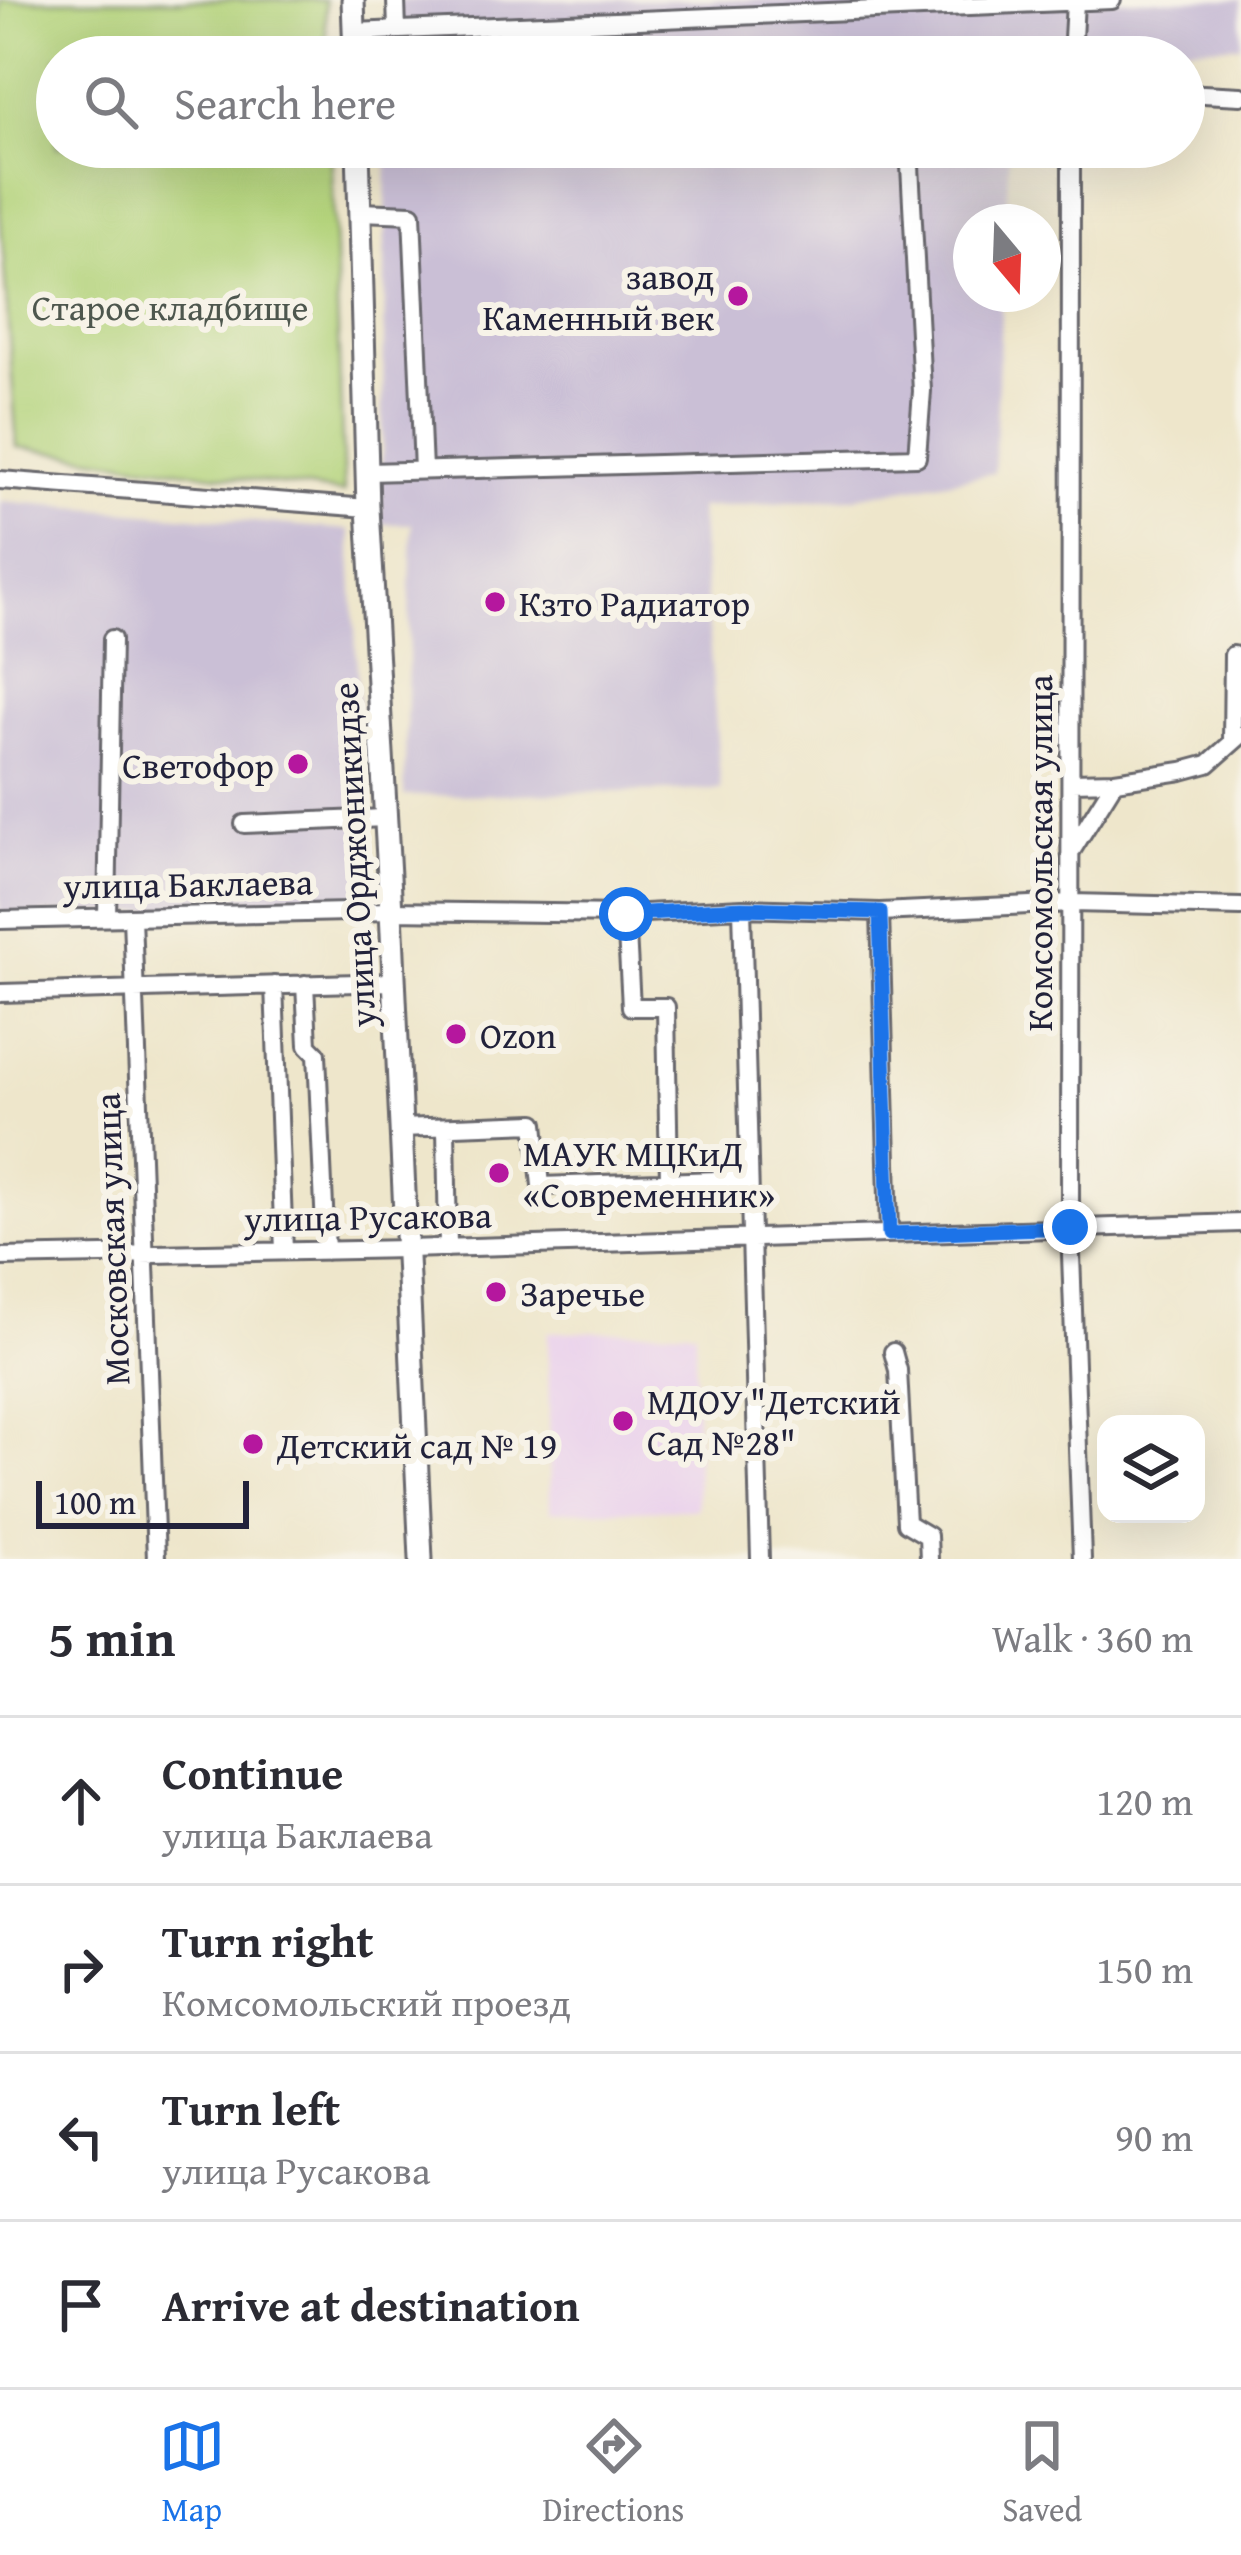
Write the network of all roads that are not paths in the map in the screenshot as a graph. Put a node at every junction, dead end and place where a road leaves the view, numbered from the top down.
1 (353, 0) edge
2 (396, 0) edge
3 (1112, 0) edge
4 (1075, 2) edge
5 (849, 6) edge
6 (397, 30) junction
7 (354, 32) junction
8 (354, 36) edge
9 (1073, 36) edge
10 (1205, 94) edge
11 (1241, 96) edge
12 (359, 168) edge
13 (910, 168) edge
14 (1071, 168) edge
15 (360, 212) junction
16 (423, 470) junction
17 (368, 472) junction
18 (0, 480) edge
19 (368, 508) junction
20 (112, 639) dead end
21 (1233, 655) dead end
22 (1236, 738) edge
23 (1115, 781) junction
24 (1071, 782) junction
25 (385, 818) junction
26 (244, 824) dead end
27 (1072, 851) junction
28 (1072, 903) junction
29 (1241, 907) edge
30 (742, 908) junction
31 (391, 911) junction
32 (880, 912) junction
33 (626, 914) junction
34 (107, 917) junction
35 (132, 917) junction
36 (0, 920) edge
37 (393, 982) junction
38 (305, 984) junction
39 (274, 985) junction
40 (134, 988) junction
41 (0, 993) edge
42 (446, 1126) junction
43 (401, 1128) junction
44 (748, 1179) junction
45 (669, 1182) junction
46 (1241, 1223) edge
47 (1070, 1227) junction
48 (889, 1234) junction
49 (749, 1238) junction
50 (448, 1247) junction
51 (407, 1249) junction
52 (326, 1250) junction
53 (284, 1251) junction
54 (146, 1254) junction
55 (0, 1257) edge
56 (893, 1352) dead end
57 (156, 1559) edge
58 (421, 1559) edge
59 (760, 1559) edge
60 (929, 1559) edge
61 (1082, 1559) edge

1 - 7 main road
2 - 6 street
3 - 4 street
4 - 5 street
4 - 9 street
5 - 6 street
6 - 7 street
7 - 8 main road
10 - 11 street
12 - 15 main road, улица Орджоникидзе
13 - 16 street
14 - 24 street, Комсомольская улица
15 - 16 street
15 - 17 main road, улица Орджоникидзе
16 - 17 street
17 - 19 main road, улица Орджоникидзе
18 - 19 street
19 - 25 main road, улица Орджоникидзе
20 - 34 street
21 - 22 street
22 - 23 street
23 - 24 street
23 - 27 street
24 - 27 street, Комсомольская улица
25 - 26 street
25 - 31 main road, улица Орджоникидзе
27 - 28 street, Комсомольская улица
28 - 29 street, улица Баклаева
28 - 32 street, улица Баклаева
28 - 47 street, Комсомольская улица
30 - 32 street, улица Баклаева
30 - 33 street, улица Баклаева
30 - 44 street
31 - 33 street, улица Баклаева
31 - 35 street, улица Баклаева
31 - 37 main road, улица Орджоникидзе
32 - 48 street
33 - 45 street
34 - 35 street, улица Баклаева
34 - 36 street, улица Баклаева
35 - 40 street, Московская улица
37 - 38 street
37 - 43 main road, улица Орджоникидзе
38 - 39 street
38 - 52 street
39 - 40 street
39 - 53 street
40 - 41 street
40 - 54 street, Московская улица
42 - 43 street
42 - 45 street
42 - 50 street
43 - 51 main road, улица Орджоникидзе
44 - 45 street
44 - 49 street
46 - 47 street, улица Русакова
47 - 48 street, улица Русакова
47 - 61 street, Комсомольская улица
48 - 49 street, улица Русакова
49 - 50 street, улица Русакова
49 - 59 street
50 - 51 street, улица Русакова
51 - 52 street, улица Русакова
51 - 58 main road, улица Орджоникидзе
52 - 53 street, улица Русакова
53 - 54 street, улица Русакова
54 - 55 street, улица Русакова
54 - 57 street, Московская улица
56 - 60 street

